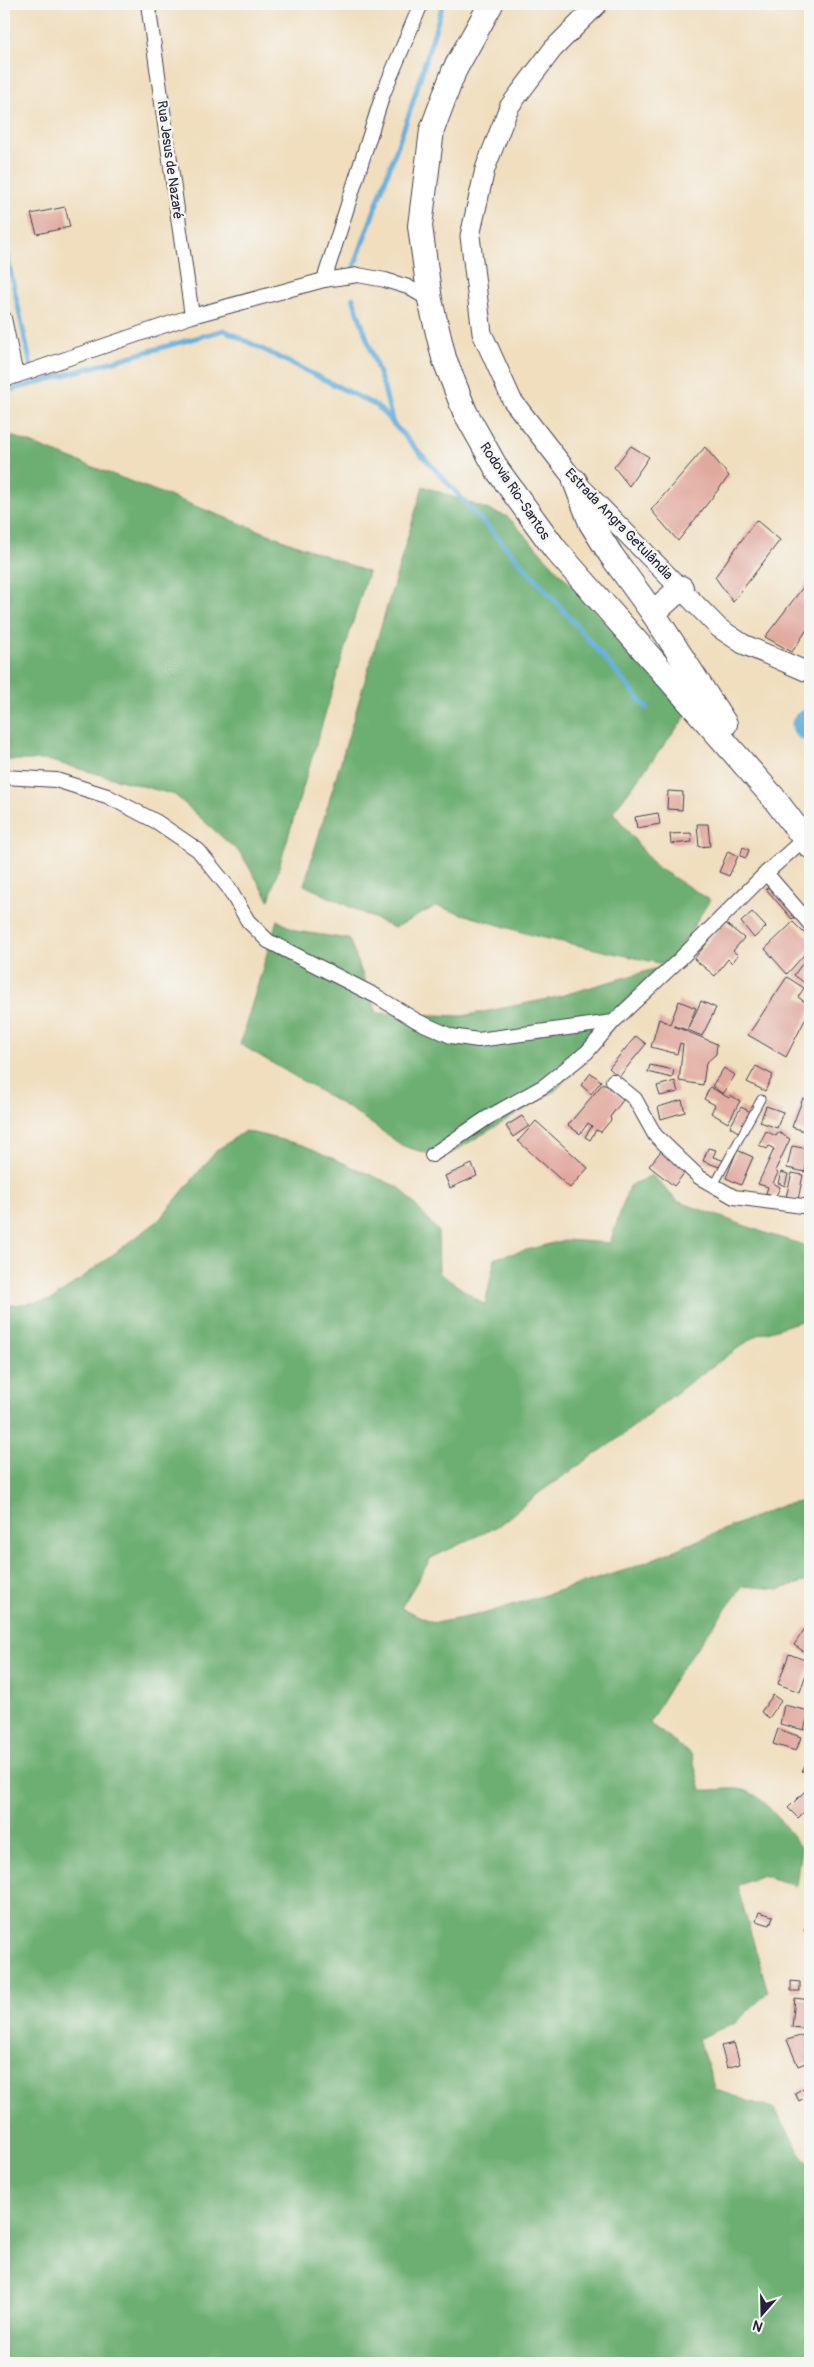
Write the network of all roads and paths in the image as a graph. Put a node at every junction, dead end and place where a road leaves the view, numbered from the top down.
1 (148, 4) edge
2 (420, 4) edge
3 (491, 4) edge
4 (598, 4) edge
5 (324, 280) junction
6 (430, 300) junction
7 (192, 316) junction
8 (4, 318) edge
9 (10, 378) edge
10 (575, 481) junction
11 (681, 588) junction
12 (653, 613) junction
13 (810, 673) edge
14 (4, 777) edge
15 (773, 797) junction
16 (807, 843) edge
17 (766, 873) junction
18 (810, 924) edge
19 (613, 1022) junction
20 (613, 1081) dead end
21 (761, 1099) dead end
22 (432, 1155) dead end
23 (714, 1186) junction
24 (810, 1207) edge

1 - 7 street, Rua Jesus de Nazaré
2 - 5 street
3 - 6 highway, Rodovia Rio-Santos
4 - 10 street, Estrada Angra Getulândia
5 - 6 street
5 - 7 street
6 - 15 highway, Rodovia Rio-Santos
7 - 9 street
8 - 9 street
10 - 11 street, Estrada Angra Getulândia
10 - 12 highway
11 - 12 highway
11 - 13 street, Estrada Angra Getulândia
12 - 15 highway
14 - 19 street
15 - 16 highway, Rodovia Rio-Santos
16 - 17 street
17 - 18 street
17 - 19 street
19 - 22 street
20 - 23 street
21 - 23 lane
23 - 24 street

